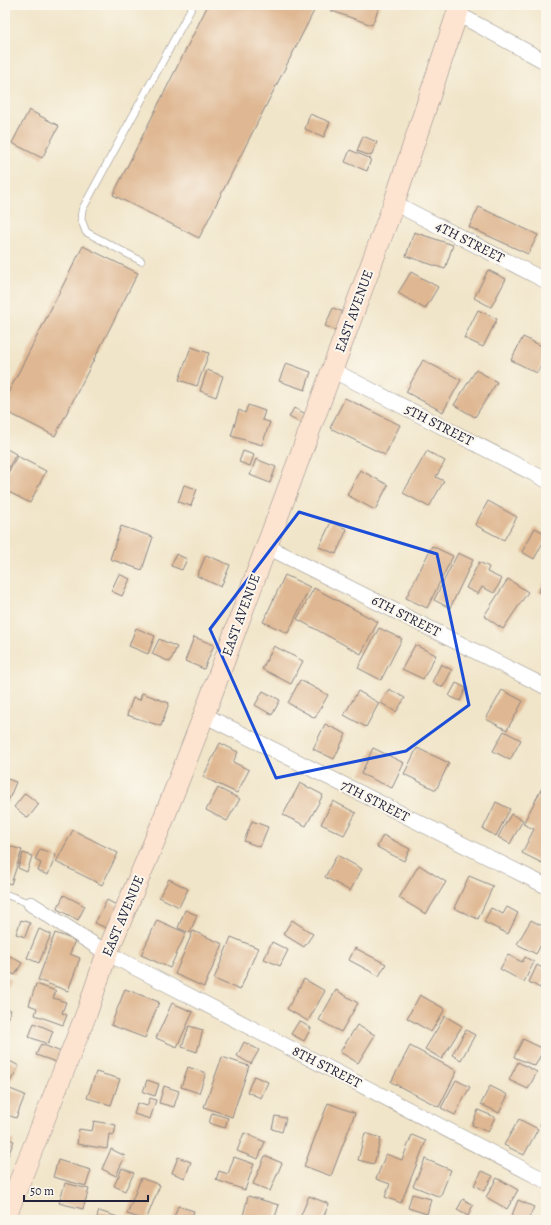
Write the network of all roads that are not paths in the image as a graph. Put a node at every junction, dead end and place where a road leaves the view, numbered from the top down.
1 (193, 5) edge
2 (458, 9) edge
3 (546, 62) edge
4 (394, 203) junction
5 (141, 261) dead end
6 (546, 281) edge
7 (332, 370) junction
8 (546, 480) edge
9 (266, 546) junction
10 (546, 687) edge
11 (204, 715) junction
12 (546, 886) edge
13 (5, 894) edge
14 (31, 904) joint
15 (107, 953) junction
16 (546, 1181) edge
17 (5, 1218) edge

1 - 5 lane
2 - 3 street
2 - 4 main road, EAST AVENUE
4 - 6 street, 4TH STREET
4 - 7 main road, EAST AVENUE
7 - 8 street, 5TH STREET
7 - 9 main road, EAST AVENUE
9 - 10 street, 6TH STREET
9 - 11 main road, EAST AVENUE
11 - 12 street, 7TH STREET
11 - 15 main road, EAST AVENUE
13 - 14 lane
14 - 15 street, 8TH STREET
15 - 16 street, 8TH STREET
15 - 17 main road, EAST AVENUE

